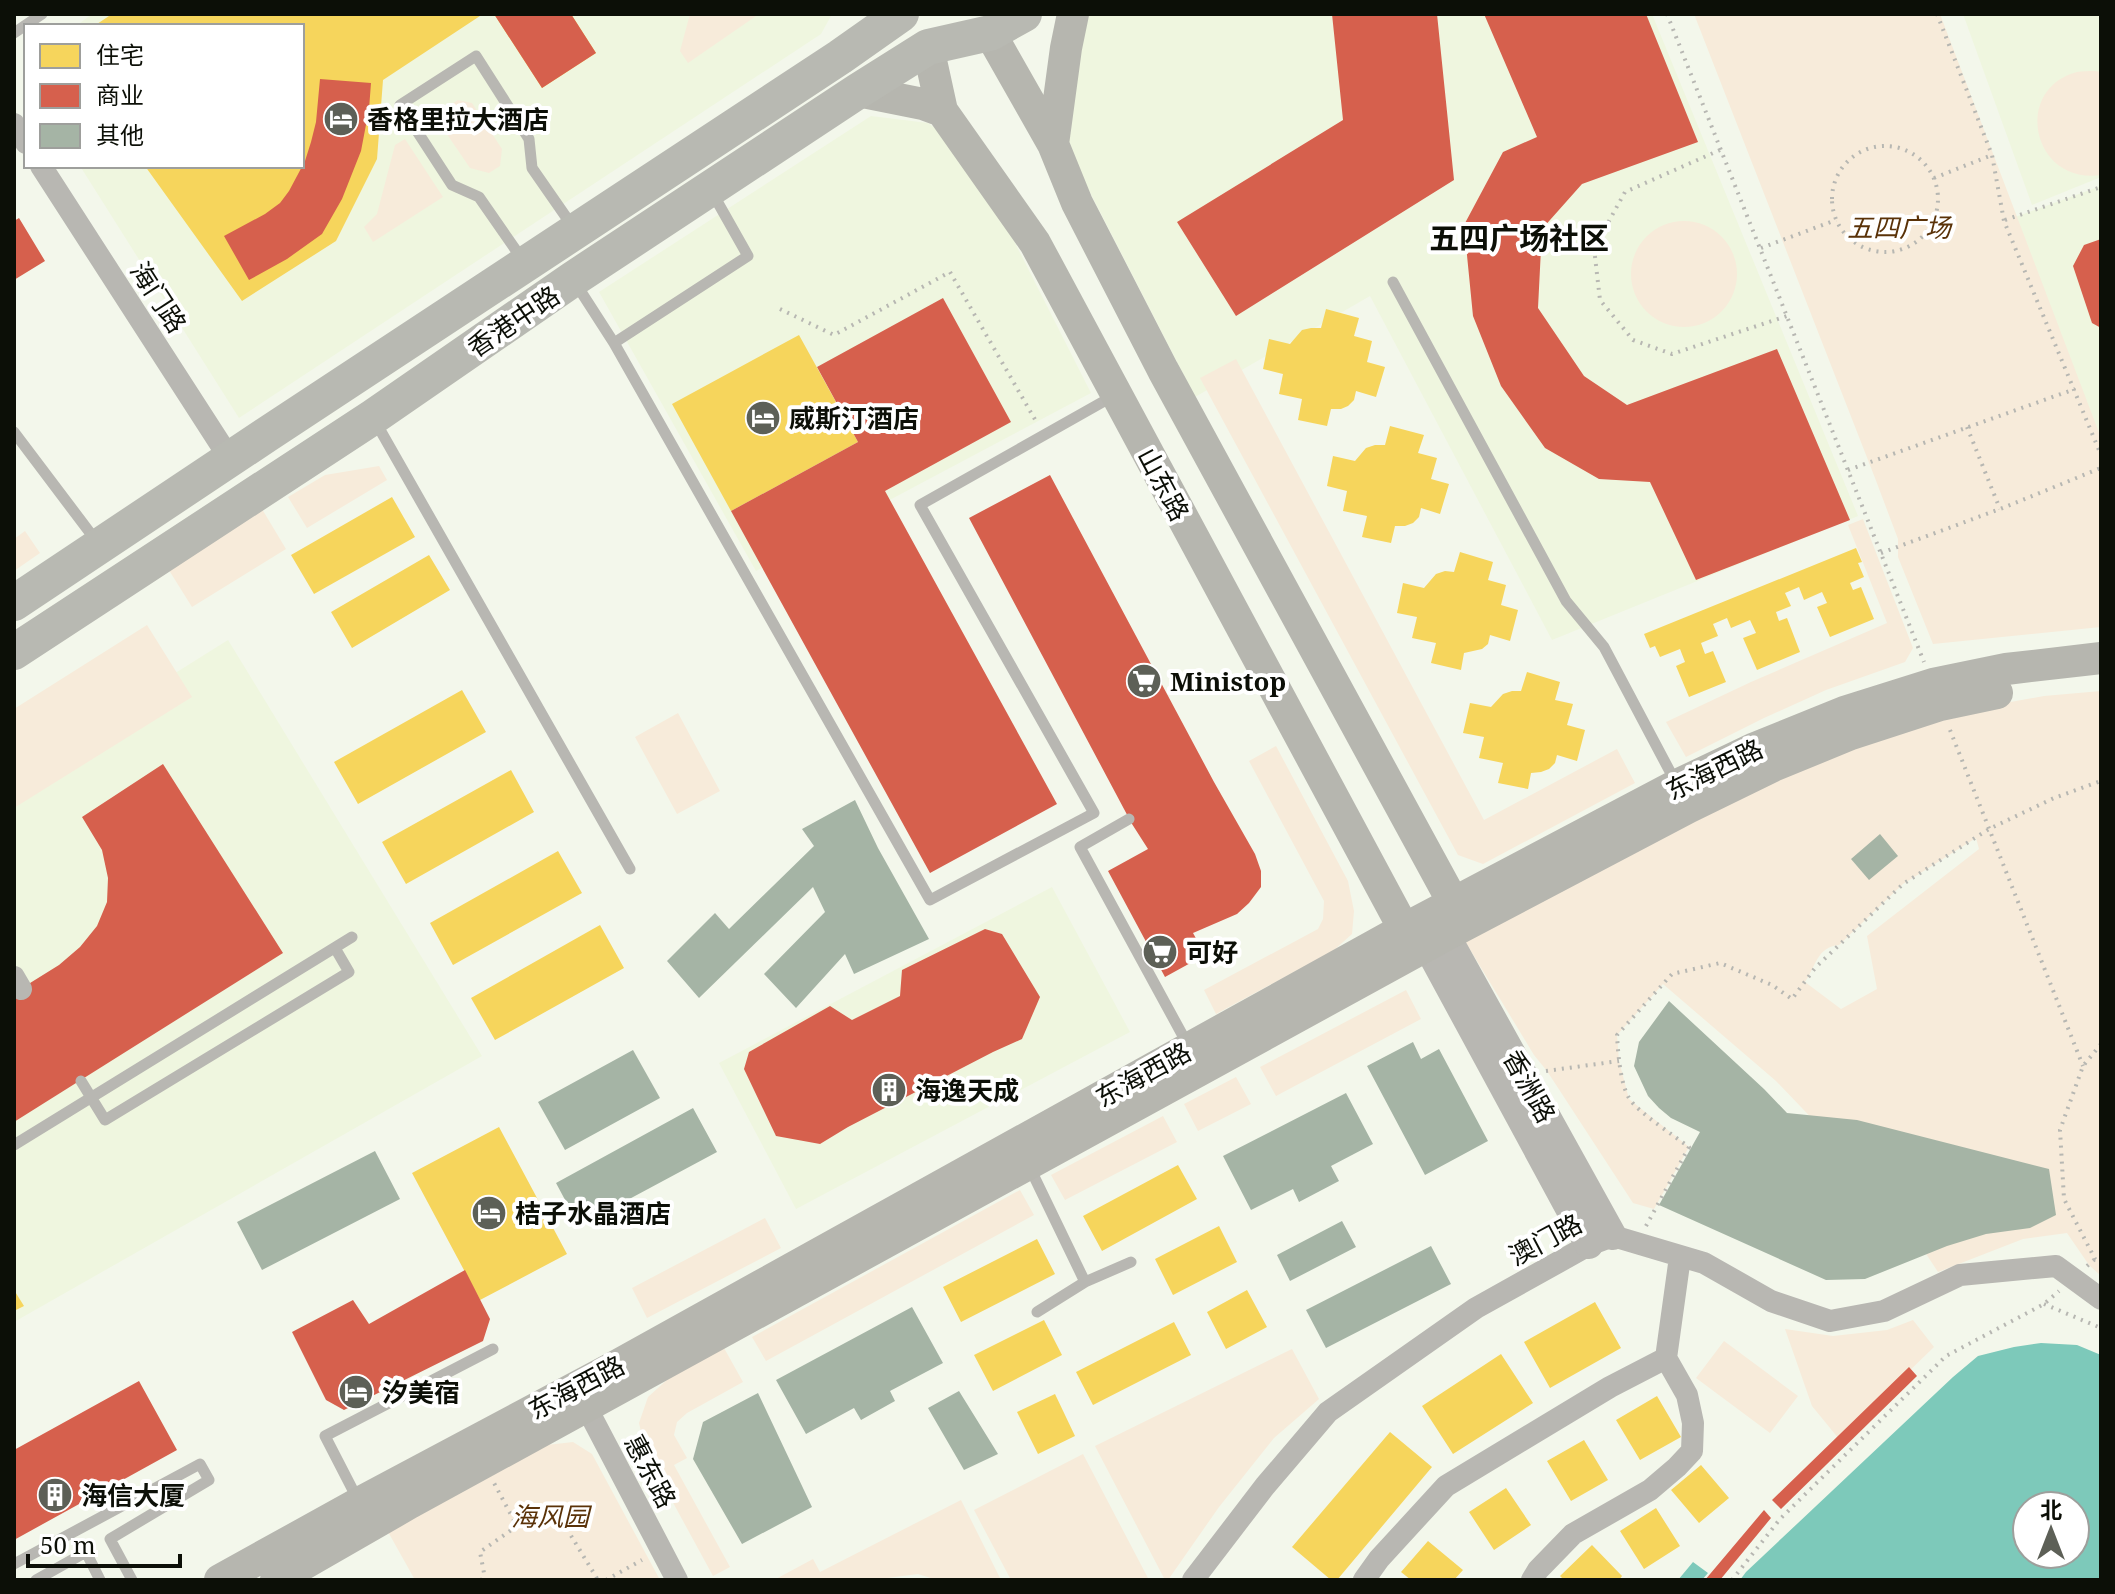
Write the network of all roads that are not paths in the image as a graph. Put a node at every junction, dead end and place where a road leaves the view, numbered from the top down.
1 (901, 14) edge
2 (1024, 14) edge
3 (1073, 14) edge
4 (984, 23) edge
5 (923, 31) edge
6 (858, 91) junction
7 (942, 111) junction
8 (1053, 144) junction
9 (42, 168) edge
10 (711, 190) junction
11 (576, 231) junction
12 (525, 264) junction
13 (573, 279) junction
14 (1393, 282) dead end
15 (614, 343) junction
16 (1116, 395) junction
17 (373, 417) junction
18 (14, 432) edge
19 (230, 459) junction
20 (100, 545) junction
21 (14, 603) edge
22 (14, 652) edge
23 (2101, 658) edge
24 (2101, 679) edge
25 (1936, 695) junction
26 (1677, 785) junction
27 (1129, 819) dead end
28 (630, 869) dead end
29 (1454, 904) junction
30 (352, 937) dead end
31 (1426, 937) junction
32 (335, 948) junction
33 (1189, 1048) junction
34 (81, 1081) dead end
35 (14, 1145) edge
36 (1028, 1165) junction
37 (1613, 1242) junction
38 (1680, 1257) junction
39 (1131, 1262) dead end
40 (1085, 1282) junction
41 (2101, 1299) edge
42 (1037, 1312) dead end
43 (493, 1349) dead end
44 (1666, 1358) junction
45 (581, 1398) junction
46 (359, 1503) junction
47 (14, 1564) edge
48 (36, 1580) edge
49 (100, 1580) edge
50 (132, 1580) edge
51 (220, 1580) edge
52 (276, 1580) edge
53 (677, 1580) edge
54 (1193, 1580) edge
55 (1364, 1580) edge
56 (1532, 1580) edge

1 - 11 main road, 香港中路
2 - 4 main road, 香港中路
3 - 8 main road
4 - 5 main road, 香港中路
4 - 8 main road, 山东路
5 - 6 main road, 香港中路
5 - 7 main road, 山东路
6 - 7 main road
6 - 10 main road, 香港中路
7 - 16 main road, 山东路
8 - 29 main road, 山东路
9 - 19 street, 海门路
10 - 13 main road, 香港中路
10 - 15 lane
11 - 12 main road, 香港中路
11 - 12 lane
12 - 19 main road, 香港中路
13 - 15 lane
13 - 17 main road, 香港中路
14 - 26 lane
15 - 16 lane
16 - 31 main road, 山东路
17 - 22 main road, 香港中路
17 - 28 lane
18 - 20 lane
19 - 20 main road, 香港中路
20 - 21 main road, 香港中路
23 - 25 main road, 东海西路
24 - 25 main road, 东海西路
25 - 26 main road, 东海西路
25 - 31 main road, 东海西路
26 - 29 main road, 东海西路
27 - 33 lane
29 - 31 main road, 东海西路
30 - 32 lane
31 - 33 main road, 东海西路
31 - 36 main road, 东海西路
31 - 37 street, 香洲路
31 - 37 street, 香洲路
32 - 34 lane
32 - 35 lane
33 - 45 main road, 东海西路
36 - 40 lane
36 - 45 main road, 东海西路
37 - 38 street
37 - 54 street, 澳门路
38 - 41 street
38 - 44 street
39 - 40 lane
40 - 42 lane
43 - 46 lane
44 - 55 street
44 - 56 street
45 - 46 main road, 东海西路
45 - 52 main road, 东海西路
45 - 53 street, 惠东路
46 - 51 main road, 东海西路
47 - 50 lane
48 - 49 lane

